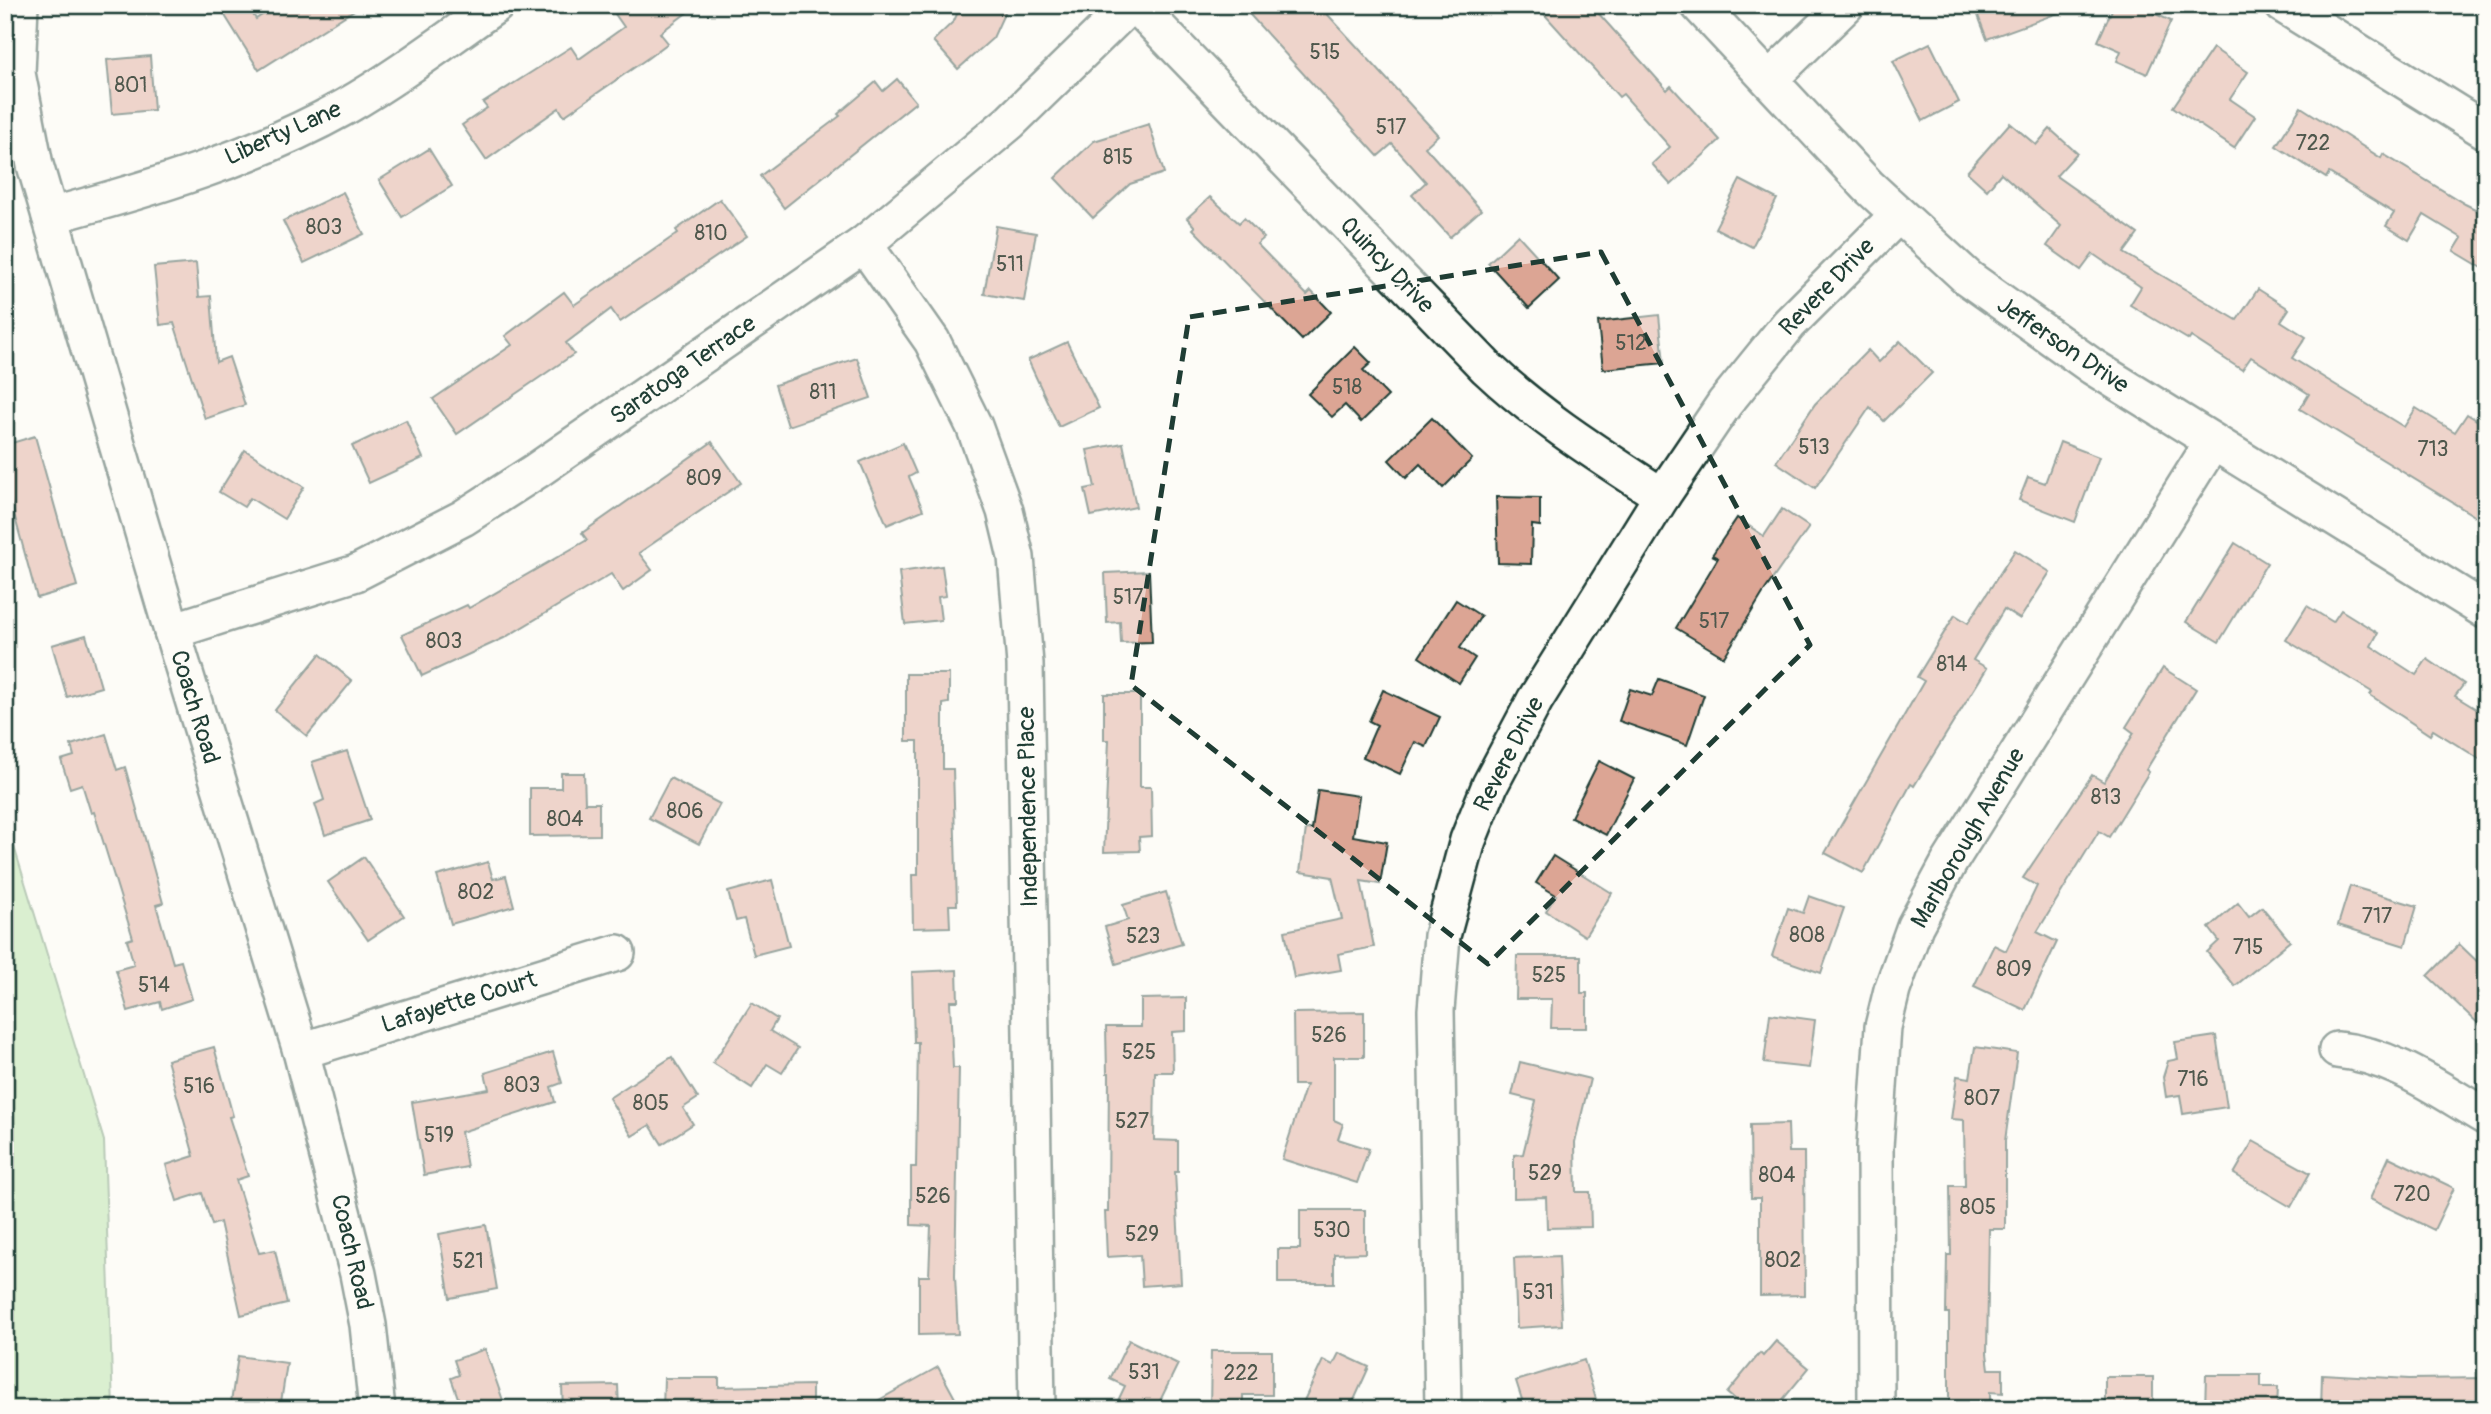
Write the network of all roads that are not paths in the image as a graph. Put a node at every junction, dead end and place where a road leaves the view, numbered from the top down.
1 (20, 5) edge
2 (496, 5) edge
3 (1130, 5) edge
4 (1136, 5) edge
5 (1699, 5) edge
6 (1846, 5) edge
7 (2283, 5) edge
8 (1770, 79) junction
9 (2486, 131) edge
10 (1898, 215) junction
11 (50, 216) junction
12 (864, 244) junction
13 (2212, 443) junction
14 (1662, 496) junction
15 (2486, 611) edge
16 (172, 631) junction
17 (617, 953) dead end
18 (2337, 1050) dead end
19 (301, 1051) junction
20 (2486, 1117) edge
21 (377, 1409) edge
22 (1037, 1409) edge
23 (1443, 1409) edge
24 (1876, 1409) edge

1 - 11 street, Coach Road
2 - 11 street, Liberty Lane
3 - 12 street, Saratoga Terrace
4 - 14 street, Quincy Drive
5 - 8 street, Jefferson Drive
6 - 8 street
7 - 9 street
8 - 10 street, Jefferson Drive
10 - 13 street, Jefferson Drive
10 - 14 street, Revere Drive
11 - 16 street, Coach Road
12 - 16 street, Saratoga Terrace
12 - 22 street, Independence Place
13 - 15 street, Jefferson Drive
13 - 24 street, Marlborough Avenue
14 - 23 street, Revere Drive
16 - 19 street, Coach Road
17 - 19 street, Lafayette Court
18 - 20 street
19 - 21 street, Coach Road

